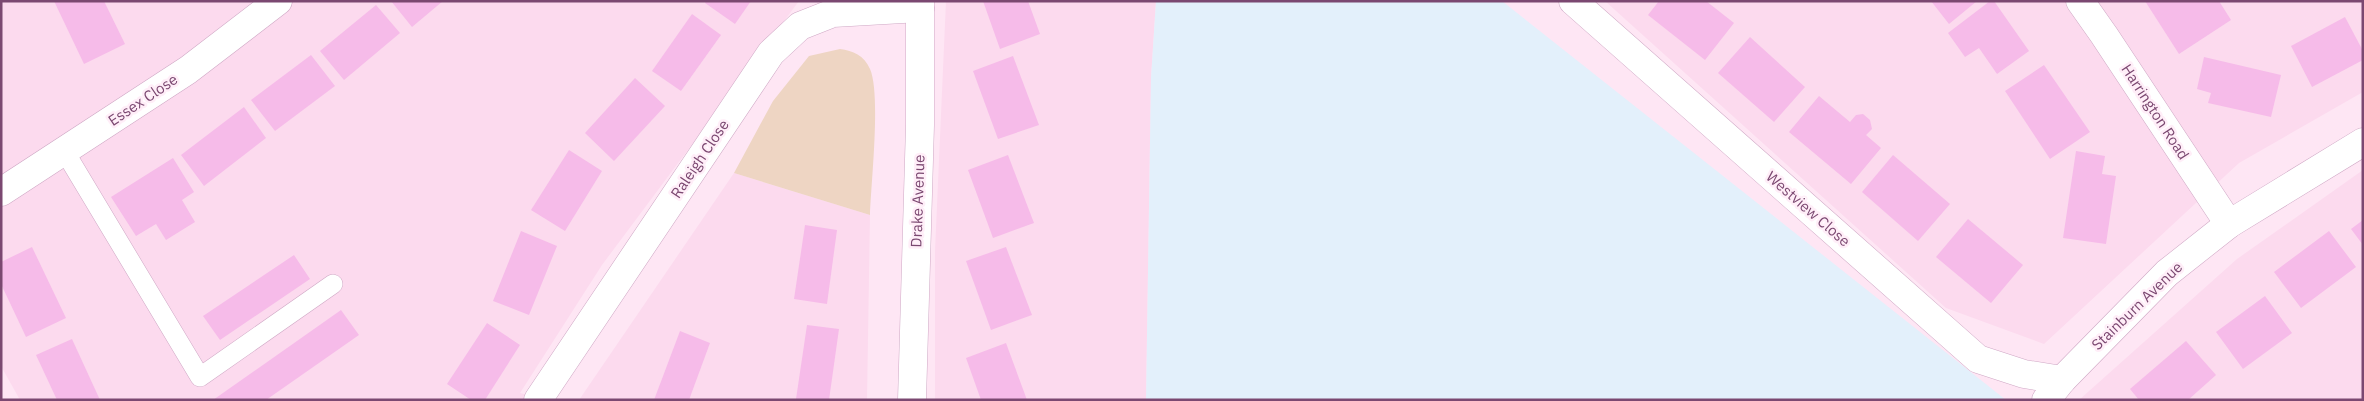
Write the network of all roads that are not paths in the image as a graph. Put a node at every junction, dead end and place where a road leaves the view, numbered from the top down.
1 (278, 1) edge
2 (1573, 1) edge
3 (2080, 1) edge
4 (920, 4) edge
5 (2363, 142) edge
6 (65, 152) junction
7 (1, 192) edge
8 (2229, 224) junction
9 (332, 284) dead end
10 (2054, 390) edge
11 (538, 400) edge
12 (912, 400) edge

1 - 6 street, Essex Close
2 - 10 street, Westview Close
3 - 8 street, Harrington Road
4 - 11 street, Raleigh Close
4 - 12 street, Drake Avenue
5 - 8 street, Stainburn Avenue
6 - 7 street, Essex Close
6 - 9 lane
8 - 10 street, Stainburn Avenue

